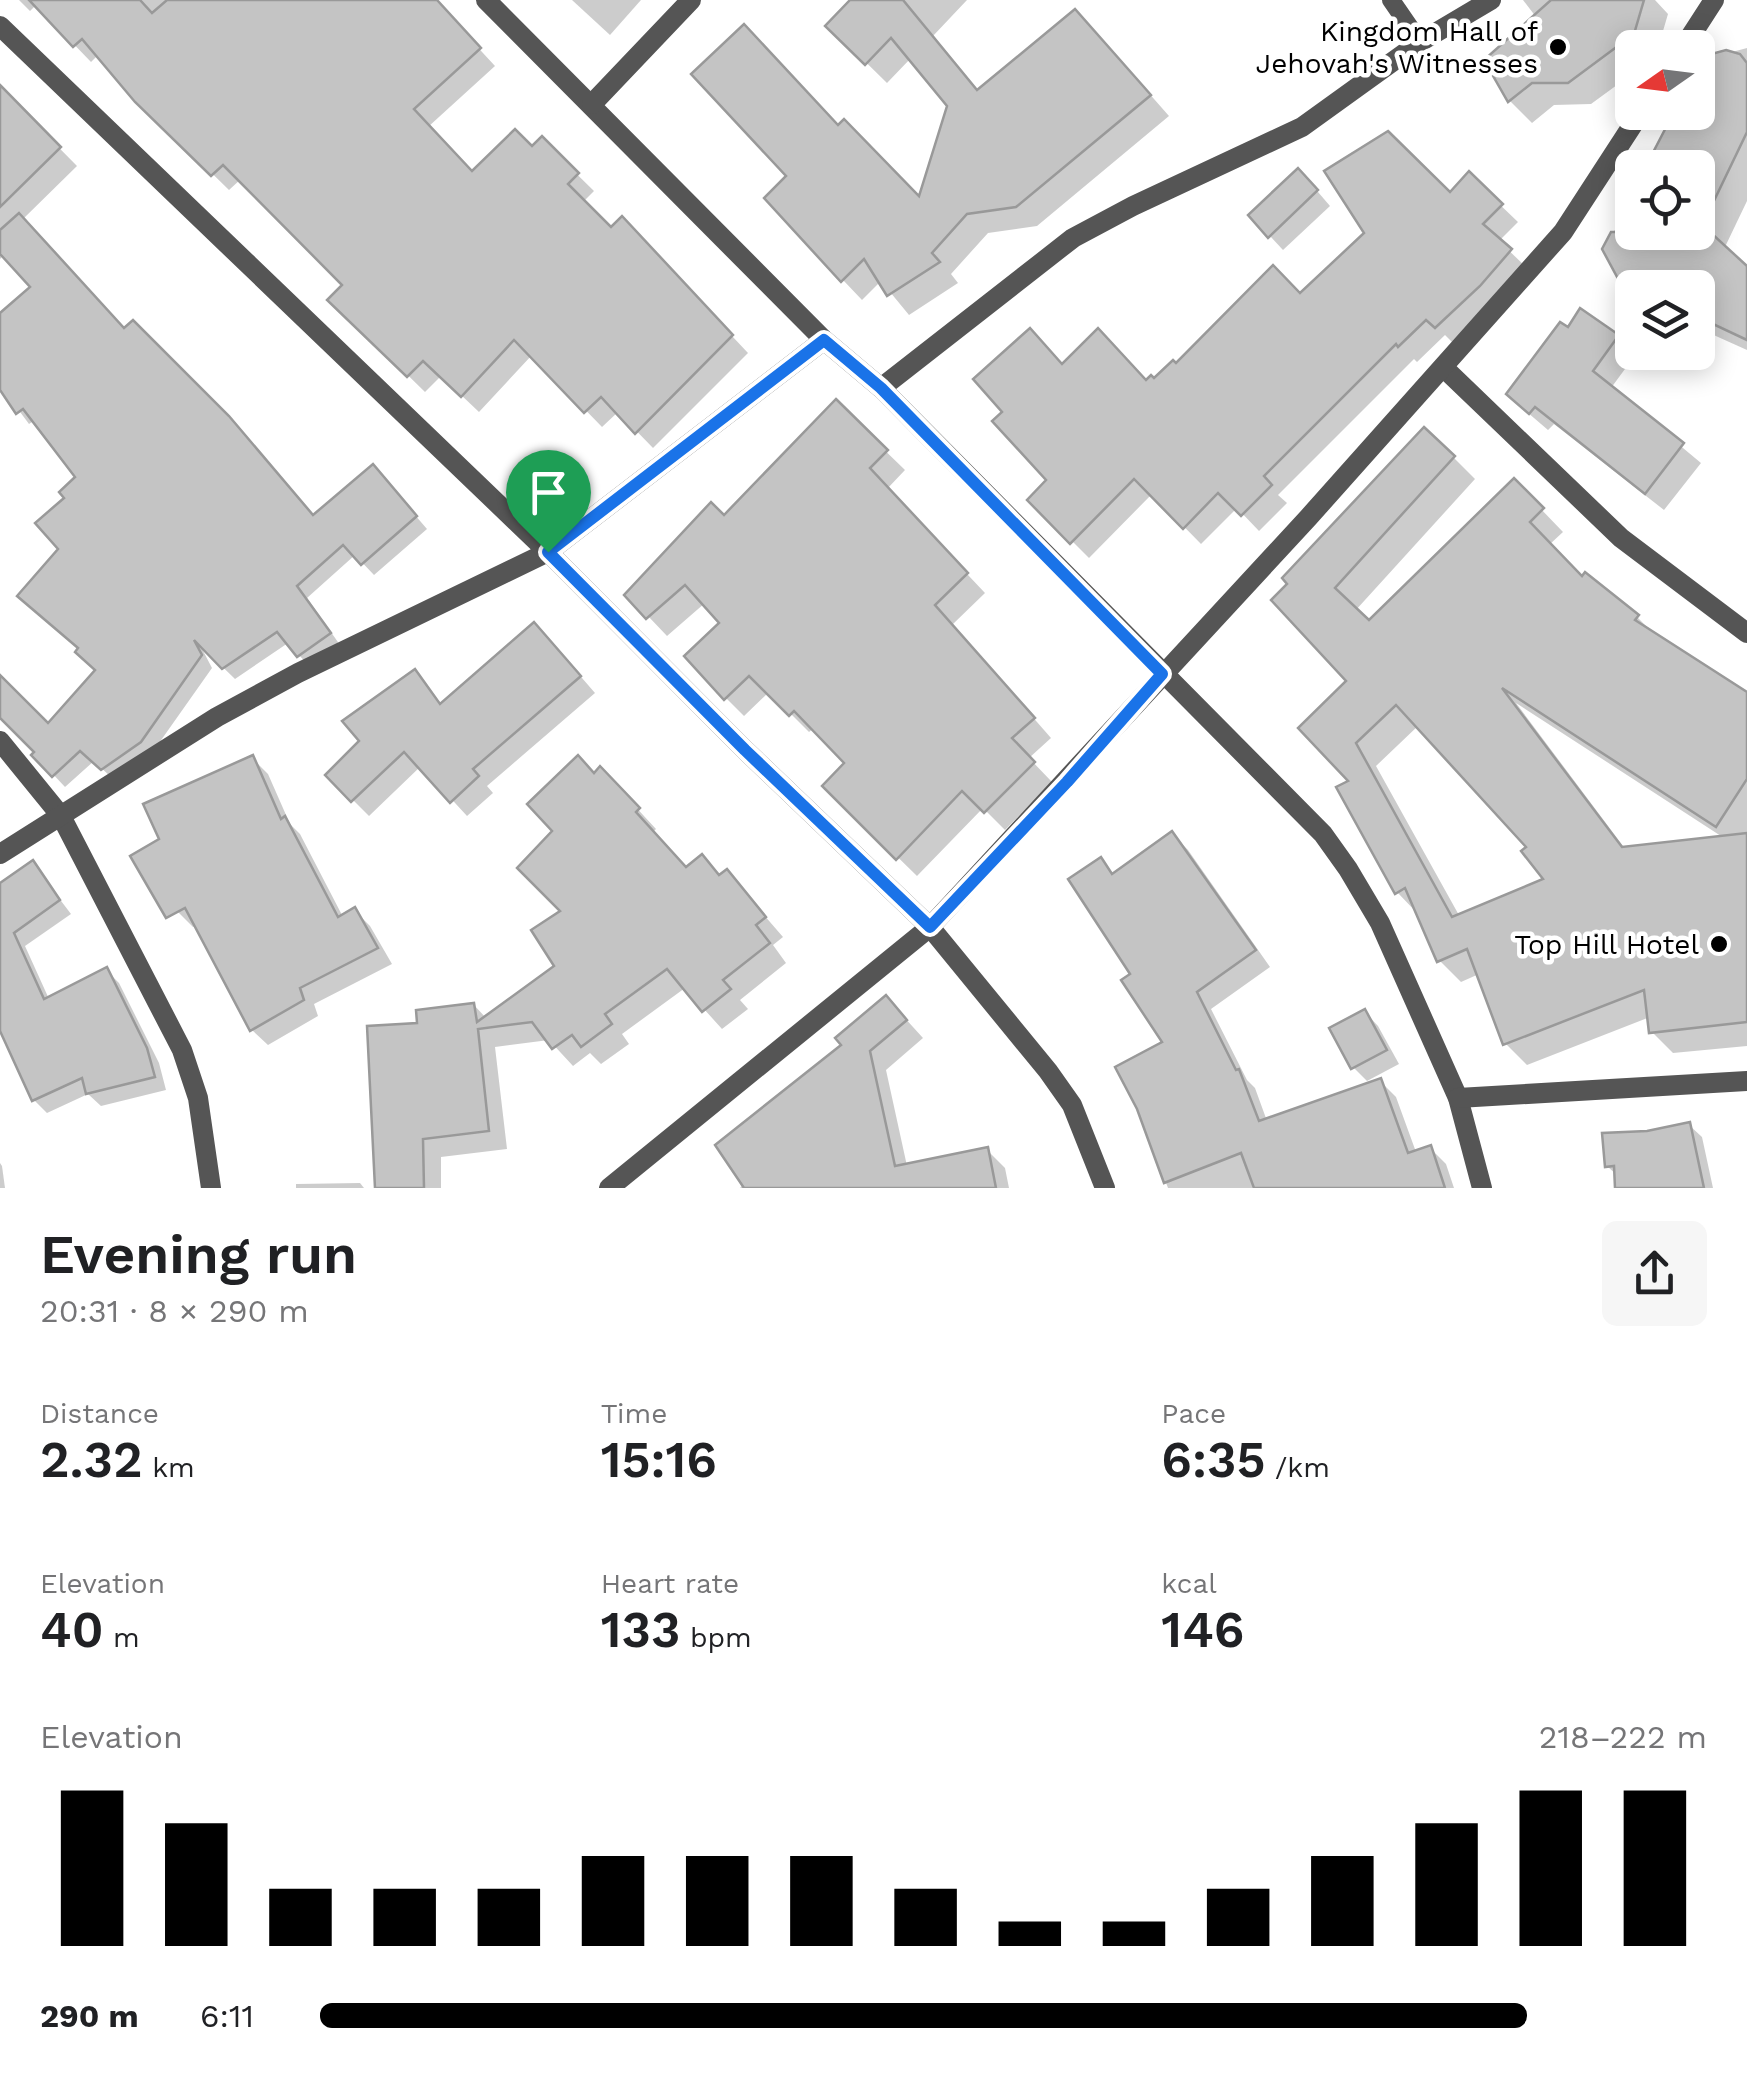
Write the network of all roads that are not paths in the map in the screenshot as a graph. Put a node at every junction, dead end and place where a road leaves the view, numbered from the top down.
1 (486, 0) edge
2 (691, 0) edge
3 (1391, 0) edge
4 (1491, 0) edge
5 (1714, 0) edge
6 (1695, 30) edge
7 (4, 38) edge
8 (1420, 42) junction
9 (592, 104) junction
10 (1629, 130) edge
11 (824, 340) junction
12 (1444, 368) junction
13 (881, 388) junction
14 (548, 552) junction
15 (1747, 632) edge
16 (1162, 674) junction
17 (0, 740) edge
18 (61, 816) junction
19 (0, 854) edge
20 (930, 927) junction
21 (1747, 1081) edge
22 (1458, 1098) junction
23 (211, 1188) edge
24 (609, 1188) edge
25 (1105, 1188) edge
26 (1482, 1188) edge

1 - 9 street
2 - 9 street
3 - 8 lane
4 - 8 street
5 - 6 street
7 - 14 street
8 - 13 street
9 - 11 street
10 - 12 street
11 - 13 street
11 - 14 street
12 - 15 street
12 - 16 street
13 - 16 street
14 - 18 street
14 - 20 street
16 - 20 street
16 - 22 street
17 - 18 street
18 - 19 street
18 - 23 street
20 - 24 street
20 - 25 street
21 - 22 street
22 - 26 street

